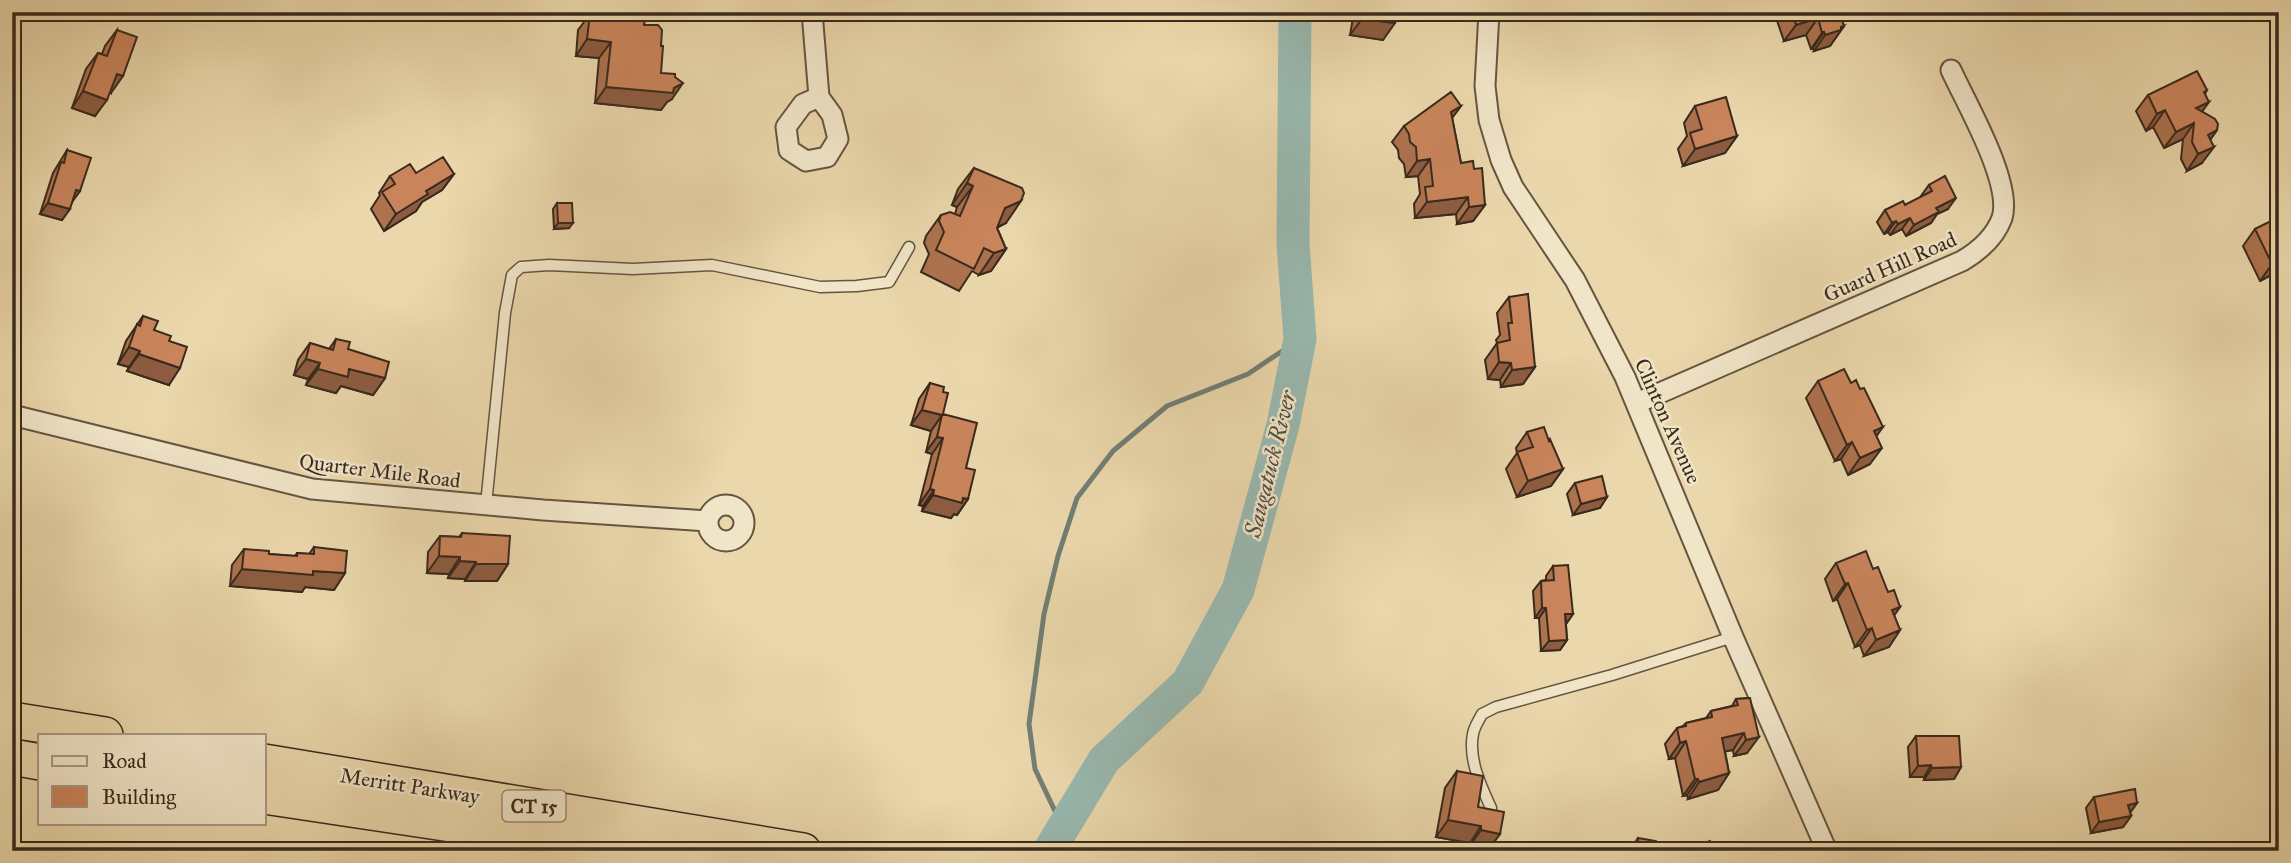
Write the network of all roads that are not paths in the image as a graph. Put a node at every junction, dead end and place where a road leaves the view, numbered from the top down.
1 (812, 12) edge
2 (1489, 12) edge
3 (1951, 70) dead end
4 (819, 97) dead end
5 (909, 247) dead end
6 (1637, 403) junction
7 (12, 415) edge
8 (486, 505) junction
9 (708, 521) dead end
10 (1733, 637) junction
11 (12, 720) edge
12 (99, 734) edge
13 (12, 757) edge
14 (266, 761) edge
15 (38, 762) edge
16 (12, 764) edge
17 (38, 768) edge
18 (266, 796) edge
19 (1491, 808) edge
20 (632, 851) edge
21 (803, 851) edge
22 (1827, 851) edge

1 - 4 street
2 - 6 street, Clinton Avenue
3 - 6 street, Guard Hill Road
5 - 8 lane
6 - 10 street, Clinton Avenue
7 - 8 street, Quarter Mile Road
8 - 9 street, Quarter Mile Road
10 - 19 lane
10 - 22 street, Clinton Avenue
11 - 12 highway
13 - 15 highway
14 - 21 highway, Merritt Parkway / CT 15
16 - 17 highway
18 - 20 highway, Merritt Parkway / CT 15

